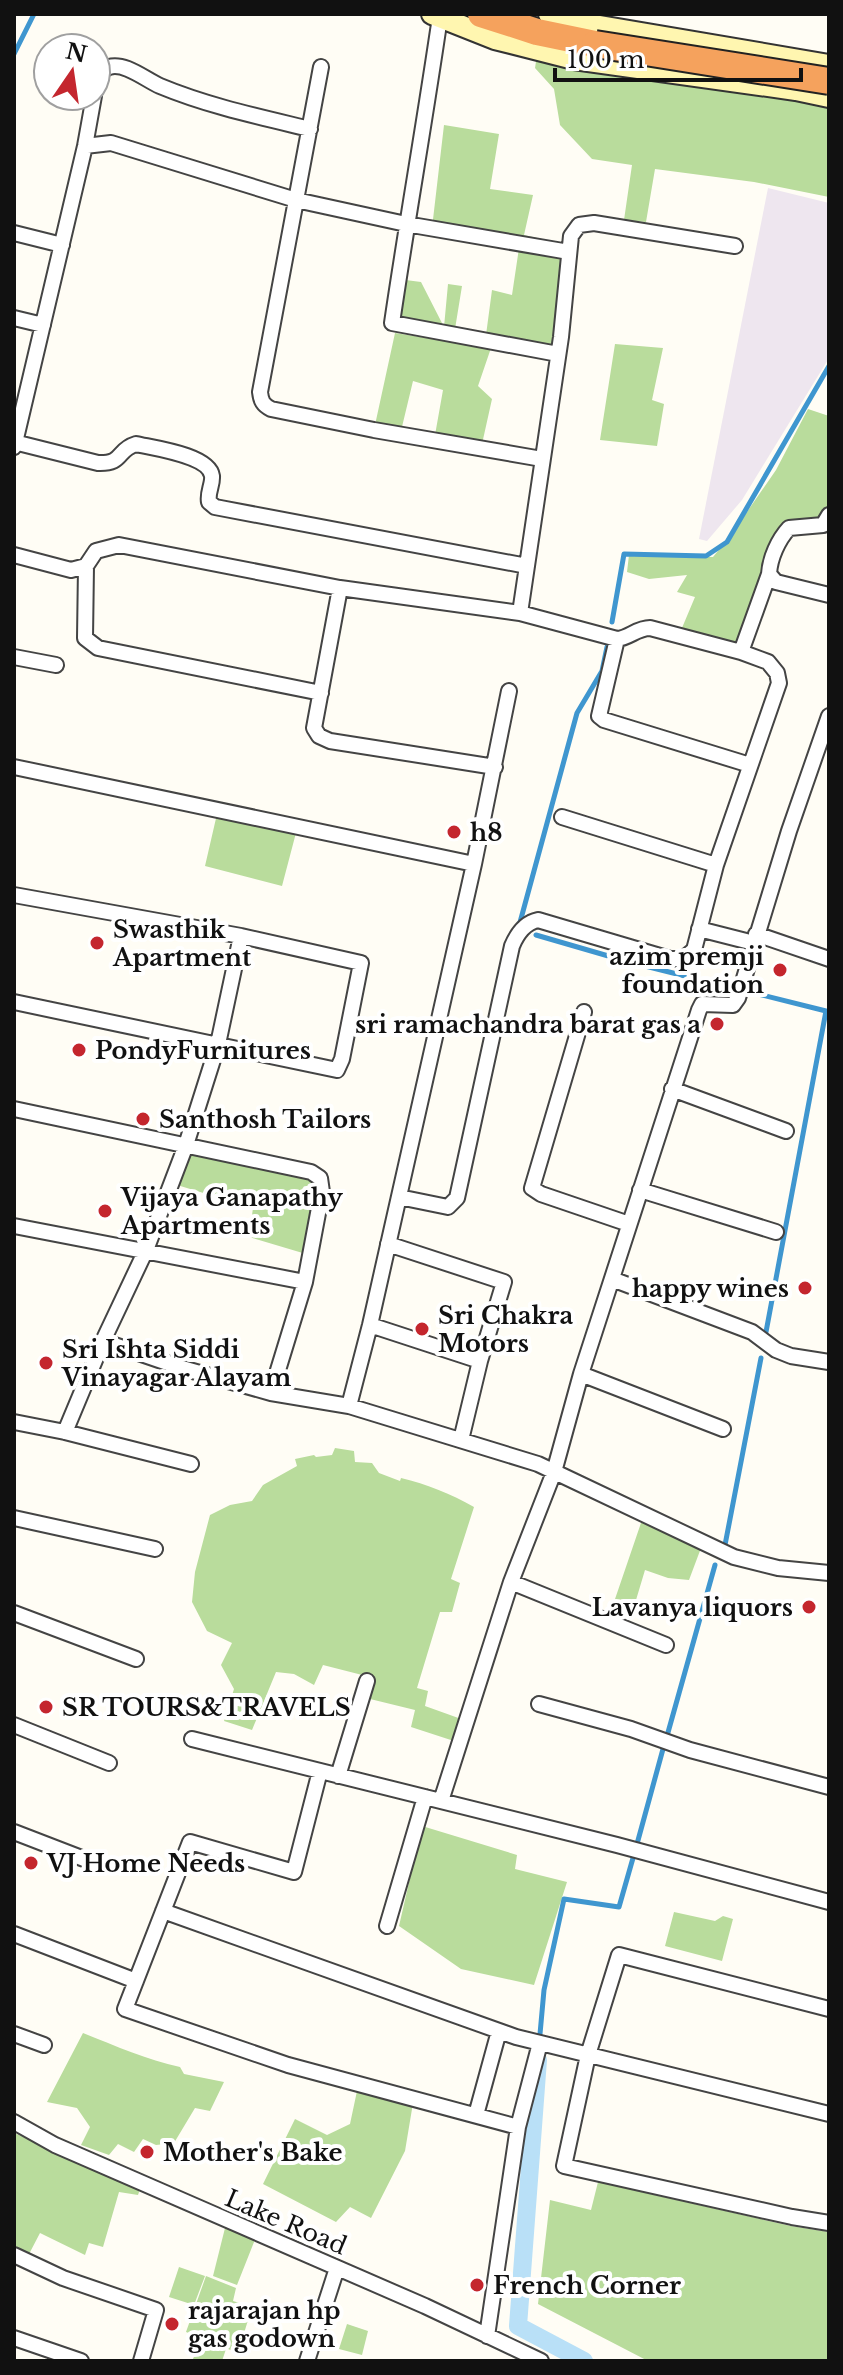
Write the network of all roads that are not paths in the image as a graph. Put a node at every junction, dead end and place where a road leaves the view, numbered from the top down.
1 (481, 14) edge
2 (549, 14) edge
3 (436, 16) edge
4 (671, 38) junction
5 (829, 65) edge
6 (112, 67) edge
7 (321, 67) dead end
8 (666, 72) junction
9 (829, 81) edge
10 (829, 97) edge
11 (91, 112) edge
12 (310, 129) junction
13 (85, 146) junction
14 (296, 200) junction
15 (406, 224) junction
16 (14, 233) edge
17 (62, 245) junction
18 (735, 246) dead end
19 (569, 252) junction
20 (14, 318) edge
21 (43, 325) junction
22 (558, 354) junction
23 (14, 444) edge
24 (542, 459) junction
25 (829, 515) edge
26 (14, 555) edge
27 (86, 566) junction
28 (527, 566) junction
29 (769, 574) junction
30 (340, 588) junction
31 (829, 595) edge
32 (520, 613) junction
33 (617, 639) junction
34 (741, 652) junction
35 (14, 657) edge
36 (56, 665) dead end
37 (509, 691) dead end
38 (321, 693) junction
39 (829, 716) edge
40 (750, 765) junction
41 (14, 767) edge
42 (495, 767) junction
43 (562, 817) dead end
44 (474, 864) junction
45 (716, 865) junction
46 (14, 895) edge
47 (699, 929) junction
48 (241, 936) junction
49 (755, 938) junction
50 (829, 959) edge
51 (14, 1002) edge
52 (584, 1012) dead end
53 (218, 1044) junction
54 (672, 1089) junction
55 (14, 1109) edge
56 (786, 1131) dead end
57 (186, 1145) junction
58 (640, 1190) junction
59 (399, 1197) junction
60 (629, 1224) junction
61 (14, 1226) edge
62 (776, 1232) dead end
63 (388, 1244) junction
64 (146, 1250) junction
65 (612, 1279) junction
66 (305, 1282) junction
67 (370, 1325) junction
68 (103, 1341) junction
69 (480, 1361) junction
70 (829, 1362) edge
71 (581, 1374) junction
72 (271, 1393) junction
73 (349, 1406) junction
74 (14, 1422) edge
75 (723, 1429) dead end
76 (65, 1432) junction
77 (461, 1440) junction
78 (191, 1464) dead end
79 (554, 1472) junction
80 (14, 1518) edge
81 (155, 1549) dead end
82 (829, 1573) edge
83 (511, 1582) junction
84 (16, 1618) edge
85 (666, 1645) dead end
86 (136, 1659) dead end
87 (367, 1681) dead end
88 (539, 1704) dead end
89 (14, 1725) edge
90 (192, 1739) dead end
91 (109, 1763) dead end
92 (320, 1771) junction
93 (338, 1776) junction
94 (829, 1787) edge
95 (425, 1797) junction
96 (441, 1801) junction
97 (14, 1832) edge
98 (97, 1864) dead end
99 (829, 1902) edge
100 (163, 1911) junction
101 (387, 1926) dead end
102 (14, 1934) edge
103 (136, 1981) junction
104 (829, 2009) edge
105 (499, 2031) junction
106 (14, 2034) edge
107 (540, 2043) junction
108 (44, 2045) dead end
109 (588, 2055) junction
110 (829, 2114) edge
111 (476, 2115) junction
112 (14, 2122) edge
113 (518, 2127) junction
114 (829, 2223) edge
115 (14, 2255) edge
116 (337, 2268) junction
117 (487, 2336) junction
118 (14, 2338) edge
119 (81, 2361) edge
120 (141, 2361) edge
121 (307, 2361) edge
122 (541, 2361) edge

1 - 9 highway, bridge
2 - 4 street
3 - 8 street
3 - 15 street
4 - 5 street
4 - 8 street
6 - 12 street
7 - 12 street
8 - 10 street
11 - 13 street
12 - 14 street
13 - 14 street
13 - 17 street
14 - 15 street
14 - 24 street
15 - 19 street
15 - 22 street
16 - 17 street
17 - 21 street
18 - 19 street
19 - 22 street
20 - 21 street
21 - 23 street
22 - 24 street
23 - 28 street
24 - 28 street
25 - 29 street
26 - 27 street
27 - 30 street
27 - 38 street
28 - 32 street
29 - 31 street
29 - 34 street
30 - 32 street
30 - 38 street
32 - 33 street
33 - 34 street
33 - 40 street
34 - 40 street
35 - 36 street
37 - 42 street
38 - 42 street
39 - 49 street
40 - 45 street
41 - 44 street
42 - 44 street
43 - 45 street
44 - 59 street
45 - 47 street
46 - 48 street
47 - 49 street
47 - 59 street
48 - 53 street
48 - 53 street
49 - 50 street
49 - 54 street
51 - 53 street
52 - 60 street
53 - 57 street
54 - 56 street
54 - 58 street
55 - 57 street
57 - 64 street
57 - 66 street
58 - 60 street
58 - 62 street
59 - 63 street
60 - 65 street
61 - 64 street
63 - 67 street
63 - 69 street
64 - 66 street
64 - 68 street
65 - 70 street
65 - 71 street
66 - 72 street
67 - 69 street
67 - 73 street
68 - 72 street
68 - 76 street
69 - 77 street
71 - 75 street
71 - 79 street
72 - 73 street
73 - 77 street
74 - 76 street
76 - 78 street
77 - 79 street
79 - 82 street
79 - 83 street
80 - 81 street
83 - 85 street
83 - 96 street
84 - 86 street
87 - 93 street
88 - 94 street
89 - 91 street
90 - 92 street
92 - 93 street
92 - 100 street
93 - 95 street
95 - 96 street
95 - 101 street
96 - 99 street
97 - 98 street
100 - 103 street
100 - 105 street
102 - 103 street
103 - 111 street
104 - 109 street
105 - 107 street
105 - 111 street
106 - 108 street
107 - 109 street
107 - 113 street
109 - 110 street
109 - 114 street
111 - 113 street
112 - 116 street, Lake Road
113 - 117 street
115 - 120 street
116 - 117 street, Lake Road
116 - 121 street
117 - 122 street, Lake Road
118 - 119 street

